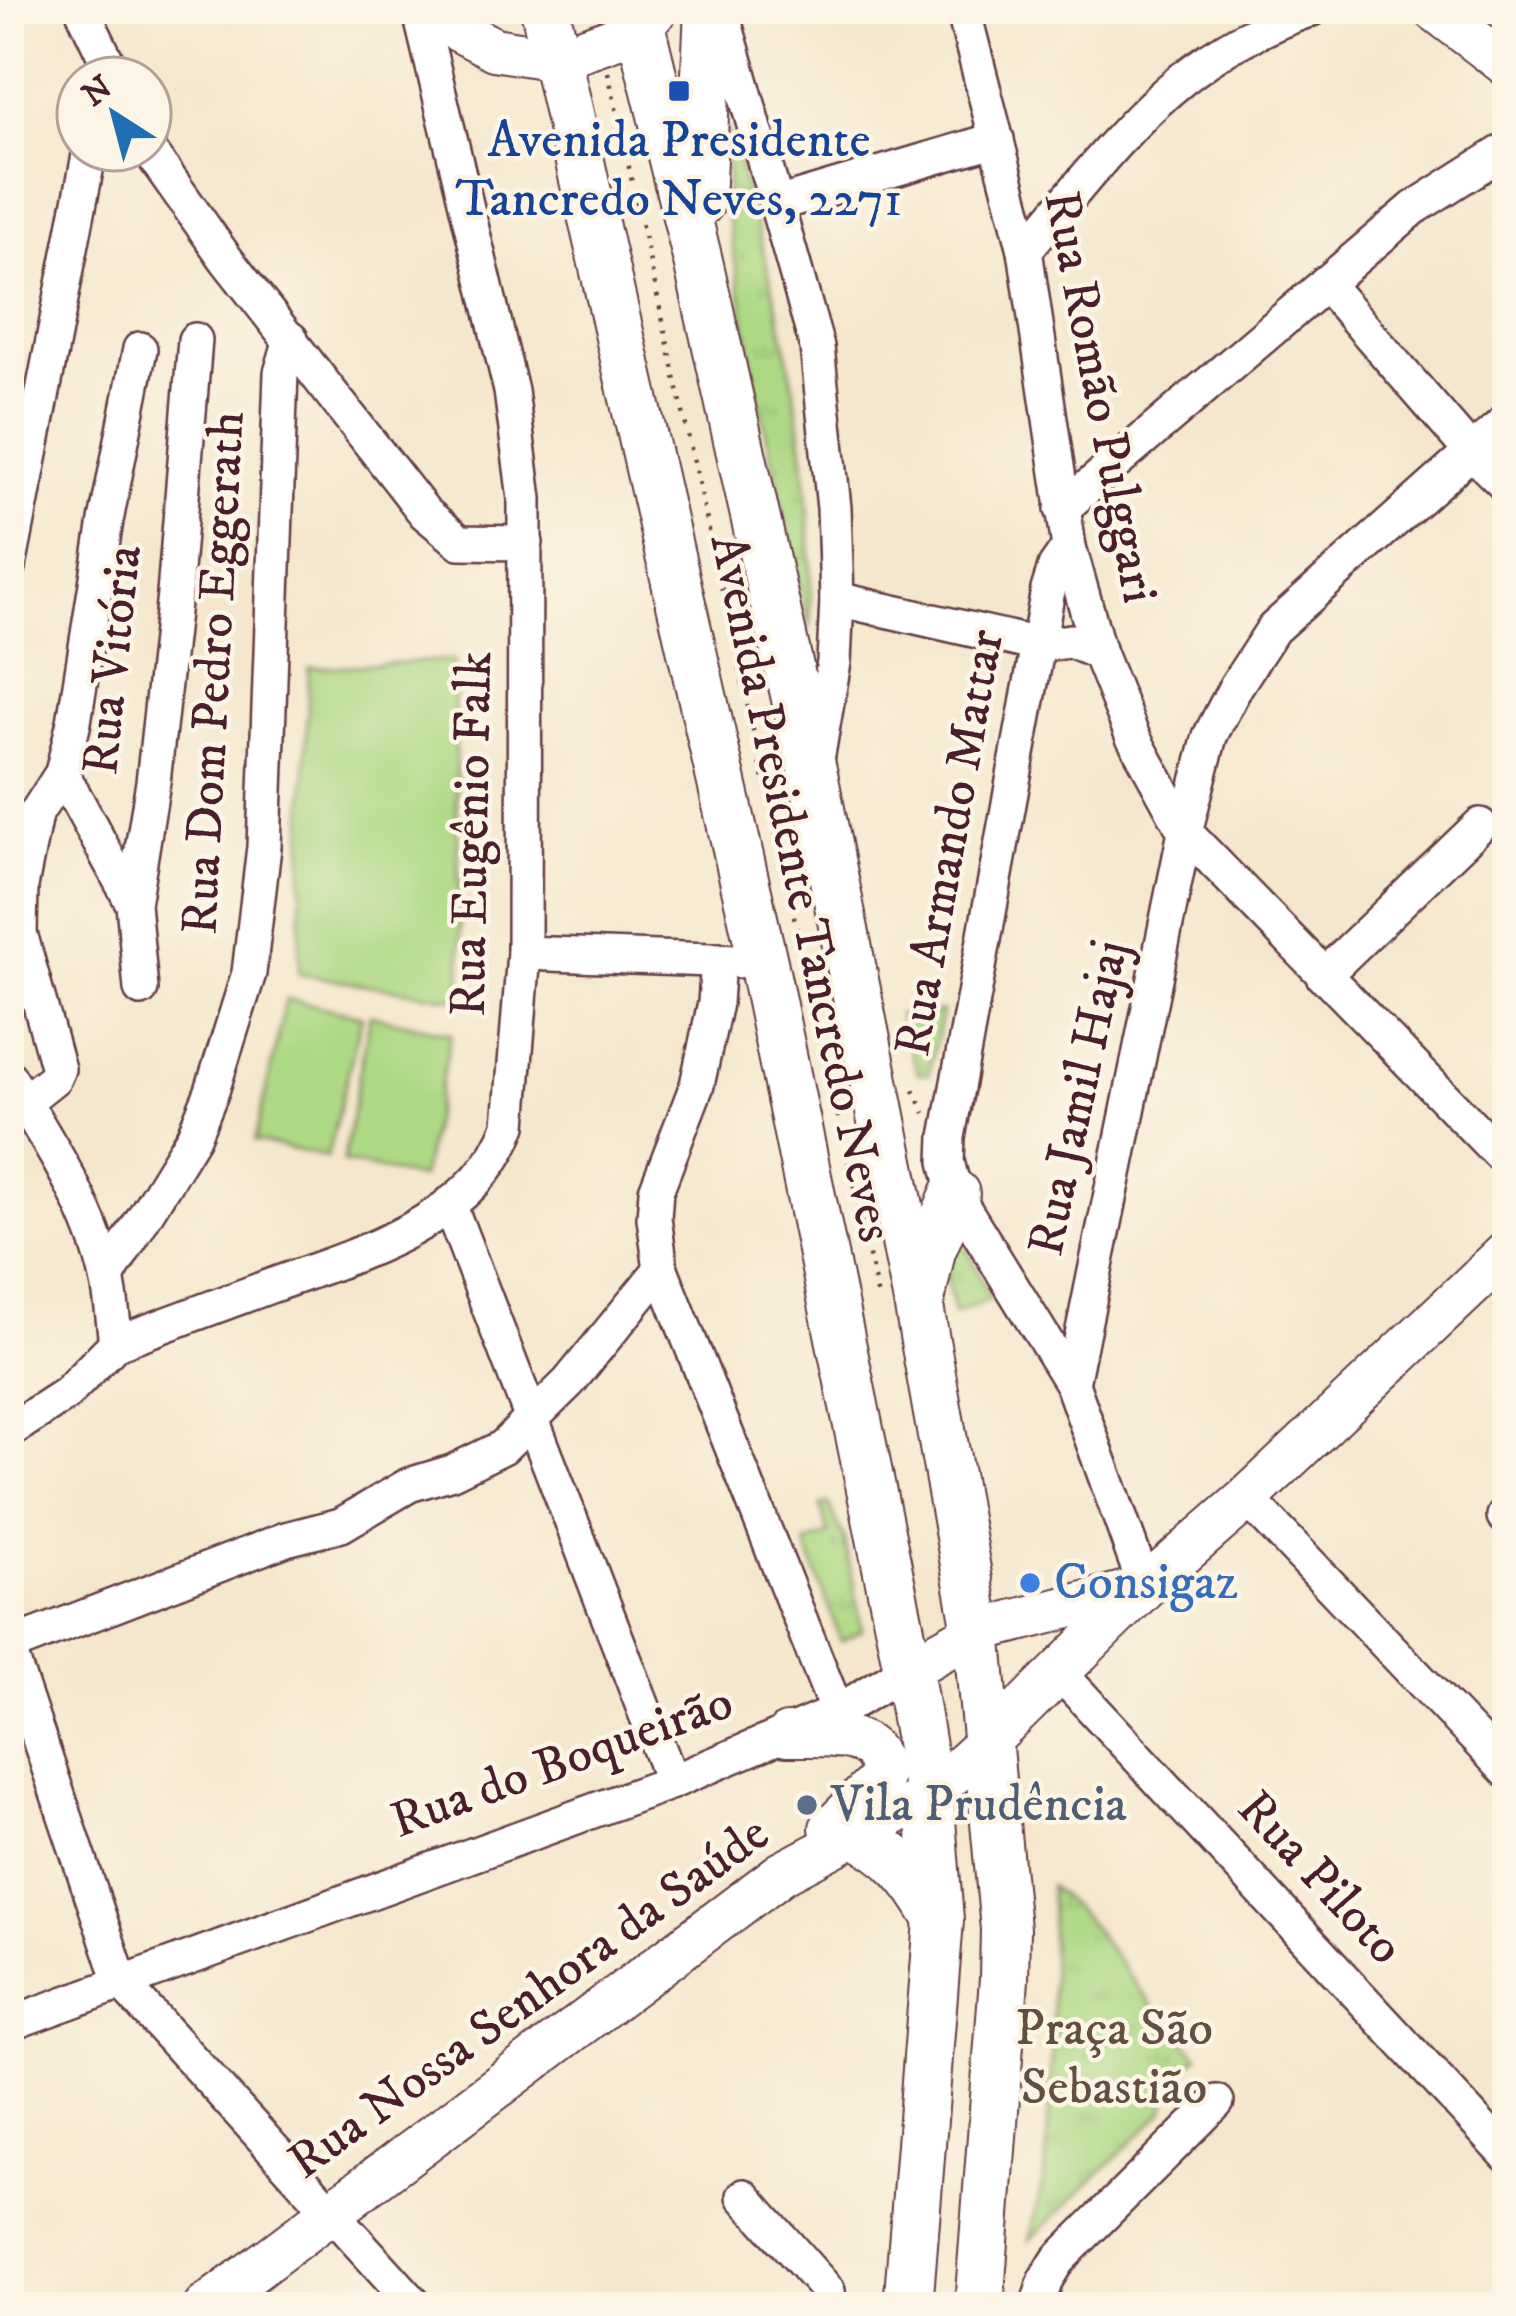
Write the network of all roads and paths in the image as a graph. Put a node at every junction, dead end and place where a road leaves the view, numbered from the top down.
1 (82, 9) edge
2 (105, 9) edge
3 (419, 9) edge
4 (431, 9) edge
5 (544, 9) edge
6 (709, 9) edge
7 (721, 9) edge
8 (963, 9) edge
9 (1312, 9) edge
10 (1434, 9) edge
11 (634, 22) edge
12 (494, 49) junction
13 (101, 54) edge
14 (107, 54) edge
15 (555, 59) junction
16 (1507, 65) edge
17 (438, 91) junction
18 (997, 139) junction
19 (1507, 148) edge
20 (85, 174) edge
21 (165, 174) edge
22 (776, 204) junction
23 (1025, 250) junction
24 (698, 261) junction
25 (1325, 283) junction
26 (291, 339) junction
27 (195, 340) dead end
28 (140, 349) dead end
29 (1507, 420) edge
30 (1472, 452) junction
31 (1507, 487) edge
32 (1062, 509) junction
33 (526, 543) junction
34 (1069, 547) junction
35 (9, 567) edge
36 (837, 599) junction
37 (1039, 645) junction
38 (1099, 652) junction
39 (62, 773) junction
40 (814, 779) junction
41 (1480, 825) dead end
42 (1185, 832) junction
43 (133, 904) junction
44 (524, 953) junction
45 (741, 961) junction
46 (1322, 976) junction
47 (141, 988) dead end
48 (16, 1089) edge
49 (1507, 1162) edge
50 (951, 1178) junction
51 (449, 1204) junction
52 (1507, 1252) edge
53 (661, 1269) junction
54 (107, 1277) junction
55 (898, 1302) junction
56 (116, 1342) junction
57 (1072, 1384) junction
58 (532, 1421) junction
59 (9, 1431) edge
60 (1247, 1498) junction
61 (1144, 1587) junction
62 (977, 1631) junction
63 (9, 1648) edge
64 (908, 1670) junction
65 (1058, 1671) junction
66 (837, 1712) junction
67 (787, 1735) junction
68 (987, 1743) junction
69 (1507, 1771) edge
70 (672, 1782) junction
71 (929, 1795) junction
72 (854, 1832) junction
73 (782, 1874) junction
74 (939, 1920) junction
75 (121, 1982) junction
76 (9, 2024) edge
77 (1216, 2102) dead end
78 (1507, 2155) edge
79 (744, 2195) dead end
80 (328, 2212) junction
81 (205, 2307) edge
82 (417, 2307) edge
83 (830, 2307) edge
84 (908, 2307) edge
85 (979, 2307) edge
86 (1037, 2307) edge

1 - 13 street
2 - 14 street
3 - 17 street, Rua Eugênio Falk
4 - 12 main road
5 - 15 highway, Avenida Presidente Tancredo Neves
6 - 24 highway
7 - 22 street
8 - 18 street, Rua Romão Pulggari
9 - 23 street
10 - 16 main road
11 - 15 main road
11 - 24 highway, Avenida Presidente Tancredo Neves
11 - 55 path
12 - 15 main road
12 - 17 street
15 - 45 highway, Avenida Presidente Tancredo Neves
17 - 33 street, Rua Eugênio Falk
18 - 22 street
18 - 23 street, Rua Romão Pulggari
19 - 25 street
20 - 35 street
21 - 26 street
22 - 36 street
23 - 32 street, Rua Romão Pulggari
24 - 40 highway, Avenida Presidente Tancredo Neves
25 - 30 street
25 - 32 street
26 - 33 street
26 - 54 street, Rua Dom Pedro Eggerath
27 - 43 street, Rua Vitória
28 - 39 street
29 - 30 street, Rua Jamil Hajaj
30 - 31 street
30 - 42 street, Rua Jamil Hajaj
32 - 34 street, Rua Romão Pulggari
33 - 44 street, Rua Eugênio Falk
34 - 37 street, Rua Armando Mattar
34 - 38 street, Rua Romão Pulggari
36 - 37 street
36 - 40 street
37 - 38 street
37 - 50 street, Rua Armando Mattar
38 - 42 street, Rua Romão Pulggari
39 - 43 street
39 - 48 street
40 - 55 highway, Avenida Presidente Tancredo Neves
41 - 46 street
42 - 46 street, Rua Romão Pulggari
42 - 57 street, Rua Jamil Hajaj
43 - 47 street, Rua Vitória
44 - 45 street
44 - 51 street, Rua Eugênio Falk
45 - 53 street
45 - 64 highway, Avenida Presidente Tancredo Neves
46 - 49 street, Rua Romão Pulggari
48 - 54 street
50 - 55 highway
50 - 57 street
51 - 56 street, Rua Eugênio Falk
51 - 58 street
52 - 60 main road, Rua Nossa Senhora da Saúde
53 - 58 street
53 - 66 street
54 - 56 street
55 - 62 highway, Avenida Presidente Tancredo Neves
56 - 59 street
57 - 61 street
58 - 63 street
58 - 70 street
60 - 61 main road, Rua Nossa Senhora da Saúde
60 - 69 street
61 - 62 main road, Rua do Boqueirão
61 - 65 main road, Rua Nossa Senhora da Saúde
62 - 64 main road, Rua do Boqueirão
62 - 68 highway, Avenida Presidente Tancredo Neves
63 - 75 street
64 - 66 street, Rua do Boqueirão
64 - 71 highway, Avenida Presidente Tancredo Neves
65 - 68 main road, Rua Nossa Senhora da Saúde
65 - 78 street, Rua Piloto
66 - 67 street, Rua do Boqueirão
67 - 70 street, Rua do Boqueirão
67 - 73 main road
68 - 71 main road, Rua Nossa Senhora da Saúde
68 - 85 highway, Avenida Presidente Tancredo Neves
70 - 75 street, Rua do Boqueirão
71 - 72 main road, Rua Nossa Senhora da Saúde
71 - 74 highway, Avenida Presidente Tancredo Neves
72 - 73 main road, Rua Nossa Senhora da Saúde
72 - 74 highway
73 - 80 main road, Rua Nossa Senhora da Saúde
74 - 84 highway, Avenida Presidente Tancredo Neves
75 - 76 street, Rua do Boqueirão
75 - 80 street
77 - 86 street
79 - 83 street
80 - 81 main road, Rua Nossa Senhora da Saúde
80 - 82 street

